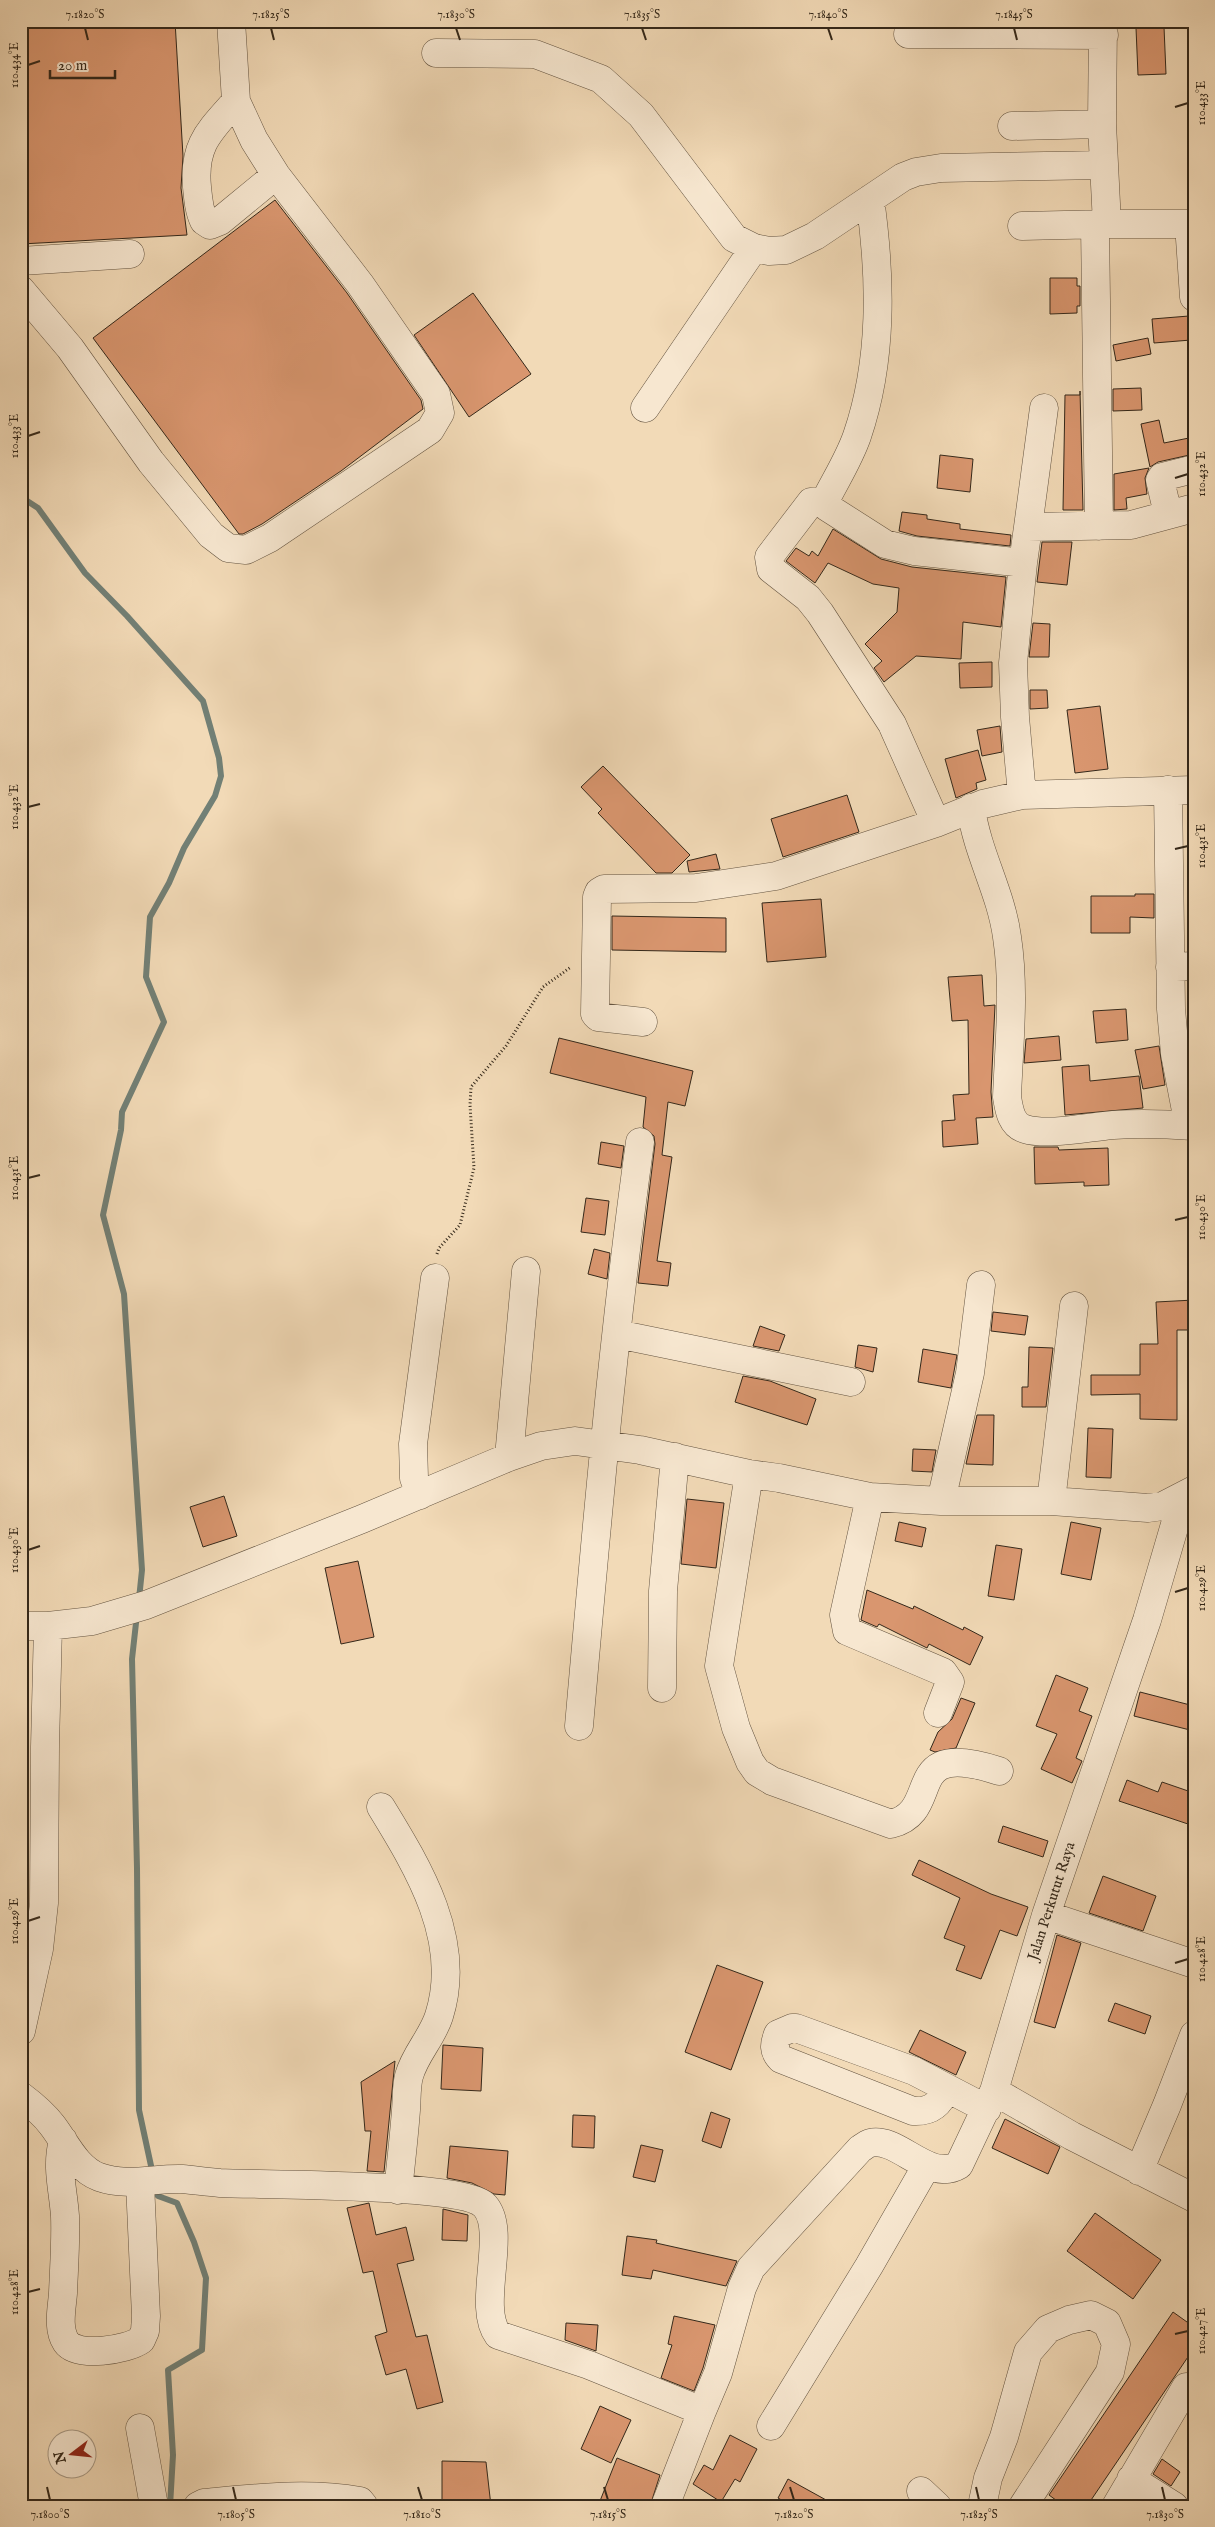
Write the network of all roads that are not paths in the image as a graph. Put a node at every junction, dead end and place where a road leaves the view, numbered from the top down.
1 (231, 21) edge
2 (1104, 28) edge
3 (908, 34) dead end
4 (436, 53) dead end
5 (236, 101) junction
6 (1102, 124) junction
7 (1012, 126) dead end
8 (1104, 165) junction
9 (276, 175) junction
10 (870, 199) junction
11 (1101, 224) junction
12 (1192, 224) edge
13 (1022, 226) dead end
14 (754, 248) junction
15 (130, 254) dead end
16 (21, 261) edge
17 (21, 290) edge
18 (1194, 296) edge
19 (645, 408) dead end
20 (1044, 408) dead end
21 (1194, 469) edge
22 (825, 500) junction
23 (1181, 511) edge
24 (1099, 526) junction
25 (1028, 527) junction
26 (1023, 563) junction
27 (1181, 790) edge
28 (1022, 795) junction
29 (971, 808) junction
30 (936, 823) junction
31 (1182, 881) edge
32 (1182, 967) edge
33 (643, 1022) dead end
34 (1191, 1126) edge
35 (640, 1142) dead end
36 (526, 1272) dead end
37 (435, 1278) road end
38 (981, 1285) dead end
39 (1074, 1306) dead end
40 (618, 1334) junction
41 (851, 1382) dead end
42 (604, 1444) junction
43 (509, 1457) junction
44 (675, 1457) junction
45 (749, 1474) junction
46 (1188, 1493) edge
47 (420, 1495) junction
48 (870, 1497) junction
49 (941, 1501) junction
50 (1051, 1501) junction
51 (21, 1626) edge
52 (48, 1626) junction
53 (662, 1688) dead end
54 (938, 1713) dead end
55 (579, 1726) dead end
56 (999, 1772) dead end
57 (381, 1807) dead end
58 (1046, 1915) junction
59 (1194, 1964) edge
60 (21, 2031) edge
61 (1194, 2035) edge
62 (946, 2088) junction
63 (21, 2096) edge
64 (990, 2100) junction
65 (63, 2140) junction
66 (927, 2165) junction
67 (1139, 2170) junction
68 (143, 2182) junction
69 (398, 2190) junction
70 (1194, 2198) edge
71 (1190, 2388) edge
72 (702, 2411) junction
73 (770, 2426) dead end
74 (140, 2428) dead end
75 (1131, 2478) junction
76 (154, 2506) edge
77 (198, 2506) edge
78 (364, 2506) edge
79 (666, 2506) edge
80 (982, 2506) edge
81 (1023, 2506) edge
82 (1116, 2506) edge
83 (1174, 2506) edge

1 - 5 street
2 - 3 street
2 - 6 street
4 - 14 street
5 - 9 street
5 - 9 street
6 - 7 street
6 - 8 street
8 - 10 street
8 - 11 street
9 - 17 street
10 - 14 street
10 - 22 street
11 - 12 street
11 - 13 street
11 - 24 street
12 - 18 street
14 - 19 street
15 - 16 street
20 - 25 street
21 - 23 street
22 - 26 street
22 - 30 street
23 - 24 street
24 - 25 street
25 - 26 street
26 - 28 street
27 - 28 street
27 - 31 street
28 - 29 street
29 - 30 street
29 - 34 street
30 - 33 street
31 - 32 street
32 - 34 street
35 - 40 street
36 - 43 street
37 - 47 street
38 - 49 street
39 - 50 street
40 - 41 street
40 - 42 street
42 - 43 street
42 - 44 street
42 - 55 street
43 - 47 street
44 - 45 street
44 - 53 street
45 - 48 street
45 - 56 street
46 - 50 street
46 - 58 street, Jalan Perkutut Raya
47 - 52 street
48 - 49 street
48 - 54 street
49 - 50 street
51 - 52 street
52 - 60 street
57 - 69 street
58 - 59 street
58 - 64 street, Jalan Perkutut Raya
61 - 67 street
62 - 62 street
62 - 64 street
63 - 65 street
64 - 66 street, Jalan Perkutut Raya
64 - 67 street
65 - 68 street
65 - 68 street
66 - 72 street, Jalan Perkutut Raya
66 - 73 street
67 - 70 street
68 - 69 street
69 - 72 street
71 - 75 street
72 - 79 street, Jalan Perkutut Raya
74 - 76 street
75 - 82 street
75 - 83 street
77 - 78 street
80 - 81 street

